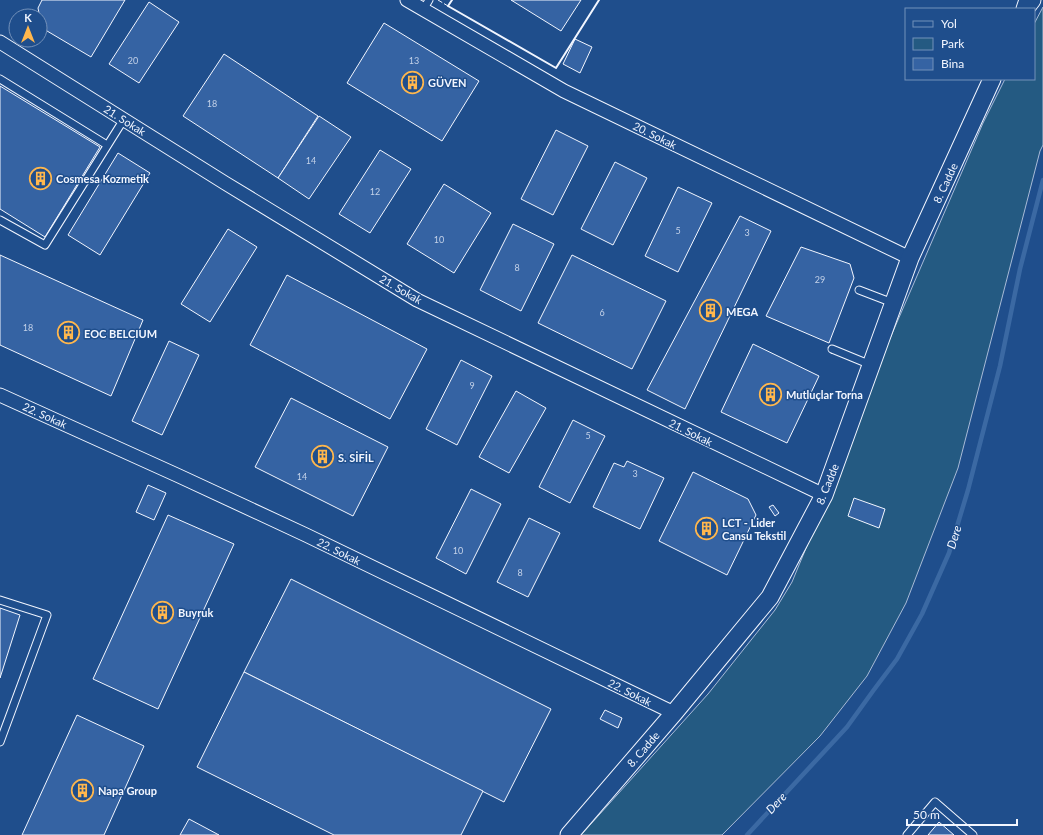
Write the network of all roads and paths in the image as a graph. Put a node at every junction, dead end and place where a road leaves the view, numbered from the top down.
1 (407, 0) edge
2 (1032, 0) edge
3 (426, 5) edge
4 (1026, 8) edge
5 (0, 42) edge
6 (0, 79) edge
7 (992, 80) edge
8 (124, 119) junction
9 (107, 145) junction
10 (0, 220) edge
11 (910, 258) junction
12 (859, 290) dead end
13 (894, 303) junction
14 (832, 349) dead end
15 (871, 365) junction
16 (0, 395) edge
17 (824, 495) junction
18 (0, 600) edge
19 (674, 713) junction
20 (0, 742) edge
21 (569, 835) edge
22 (907, 835) edge
23 (973, 835) edge

1 - 3 street, 20. Sokak
2 - 4 street
3 - 11 street, 20. Sokak
5 - 8 street, 21. Sokak
6 - 9 lane
7 - 11 street, 8. Cadde
8 - 9 lane
8 - 17 street, 21. Sokak
9 - 10 lane
11 - 13 street, 8. Cadde
12 - 13 lane
13 - 15 street, 8. Cadde
14 - 15 lane
15 - 17 street, 8. Cadde
16 - 19 street, 22. Sokak
17 - 19 street, 8. Cadde
18 - 20 lane
19 - 21 street, 8. Cadde
22 - 23 lane

